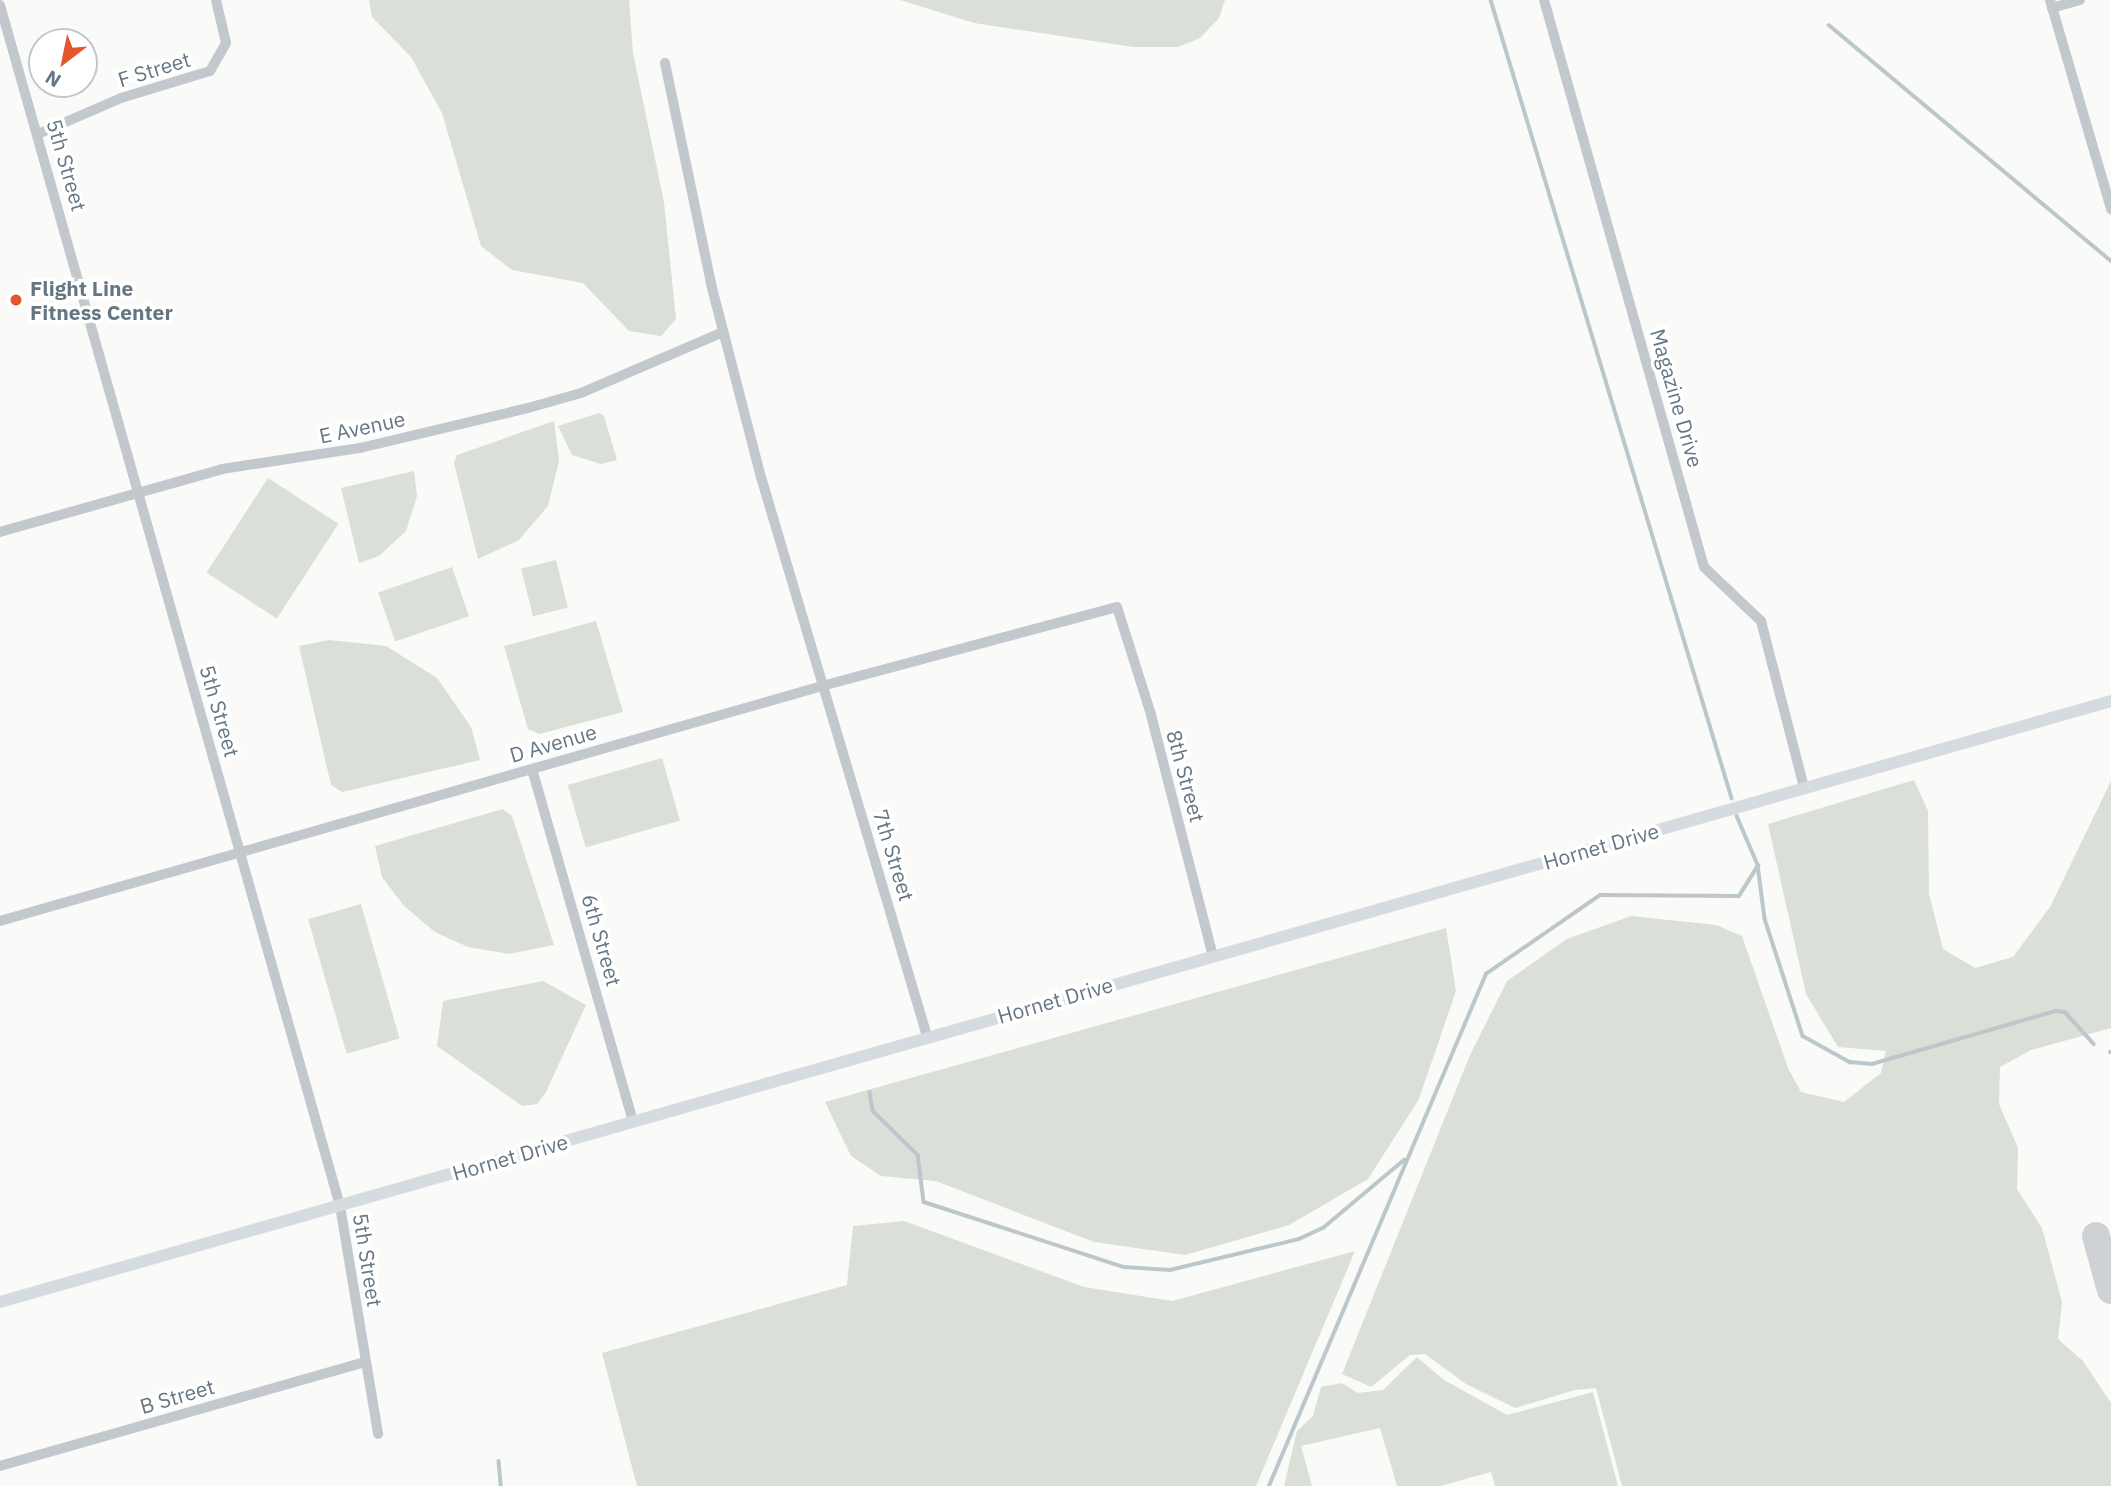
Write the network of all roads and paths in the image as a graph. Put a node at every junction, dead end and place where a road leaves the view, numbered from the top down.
1 (216, 0) edge
2 (1544, 0) edge
3 (2080, 0) edge
4 (2051, 4) edge
5 (0, 5) edge
6 (665, 63) dead end
7 (38, 134) junction
8 (2111, 209) edge
9 (723, 331) junction
10 (137, 493) junction
11 (0, 532) edge
12 (1117, 607) joint
13 (822, 686) junction
14 (2111, 701) edge
15 (532, 769) junction
16 (1804, 787) junction
17 (240, 850) junction
18 (0, 921) edge
19 (1213, 956) junction
20 (927, 1036) junction
21 (633, 1122) junction
22 (340, 1206) junction
23 (0, 1302) edge
24 (365, 1362) junction
25 (378, 1434) dead end
26 (0, 1466) edge

1 - 7 street, F Street
2 - 16 street, Magazine Drive
3 - 4 street
4 - 8 street
5 - 7 street, 5th Street
6 - 9 street, 7th Street
7 - 10 street, 5th Street
9 - 10 street, E Avenue
9 - 13 street, 7th Street
10 - 11 street, E Avenue
10 - 17 street, 5th Street
12 - 13 street, D Avenue
12 - 19 street, 8th Street
13 - 15 street, D Avenue
13 - 20 street, 7th Street
14 - 16 main road, Hornet Drive
15 - 17 street, D Avenue
15 - 21 street, 6th Street
16 - 19 main road, Hornet Drive
17 - 18 street, D Avenue
17 - 22 street, 5th Street
19 - 20 main road, Hornet Drive
20 - 21 main road, Hornet Drive
21 - 22 main road, Hornet Drive
22 - 23 main road, Hornet Drive
22 - 24 street, 5th Street
24 - 25 street, 5th Street
24 - 26 street, B Street

